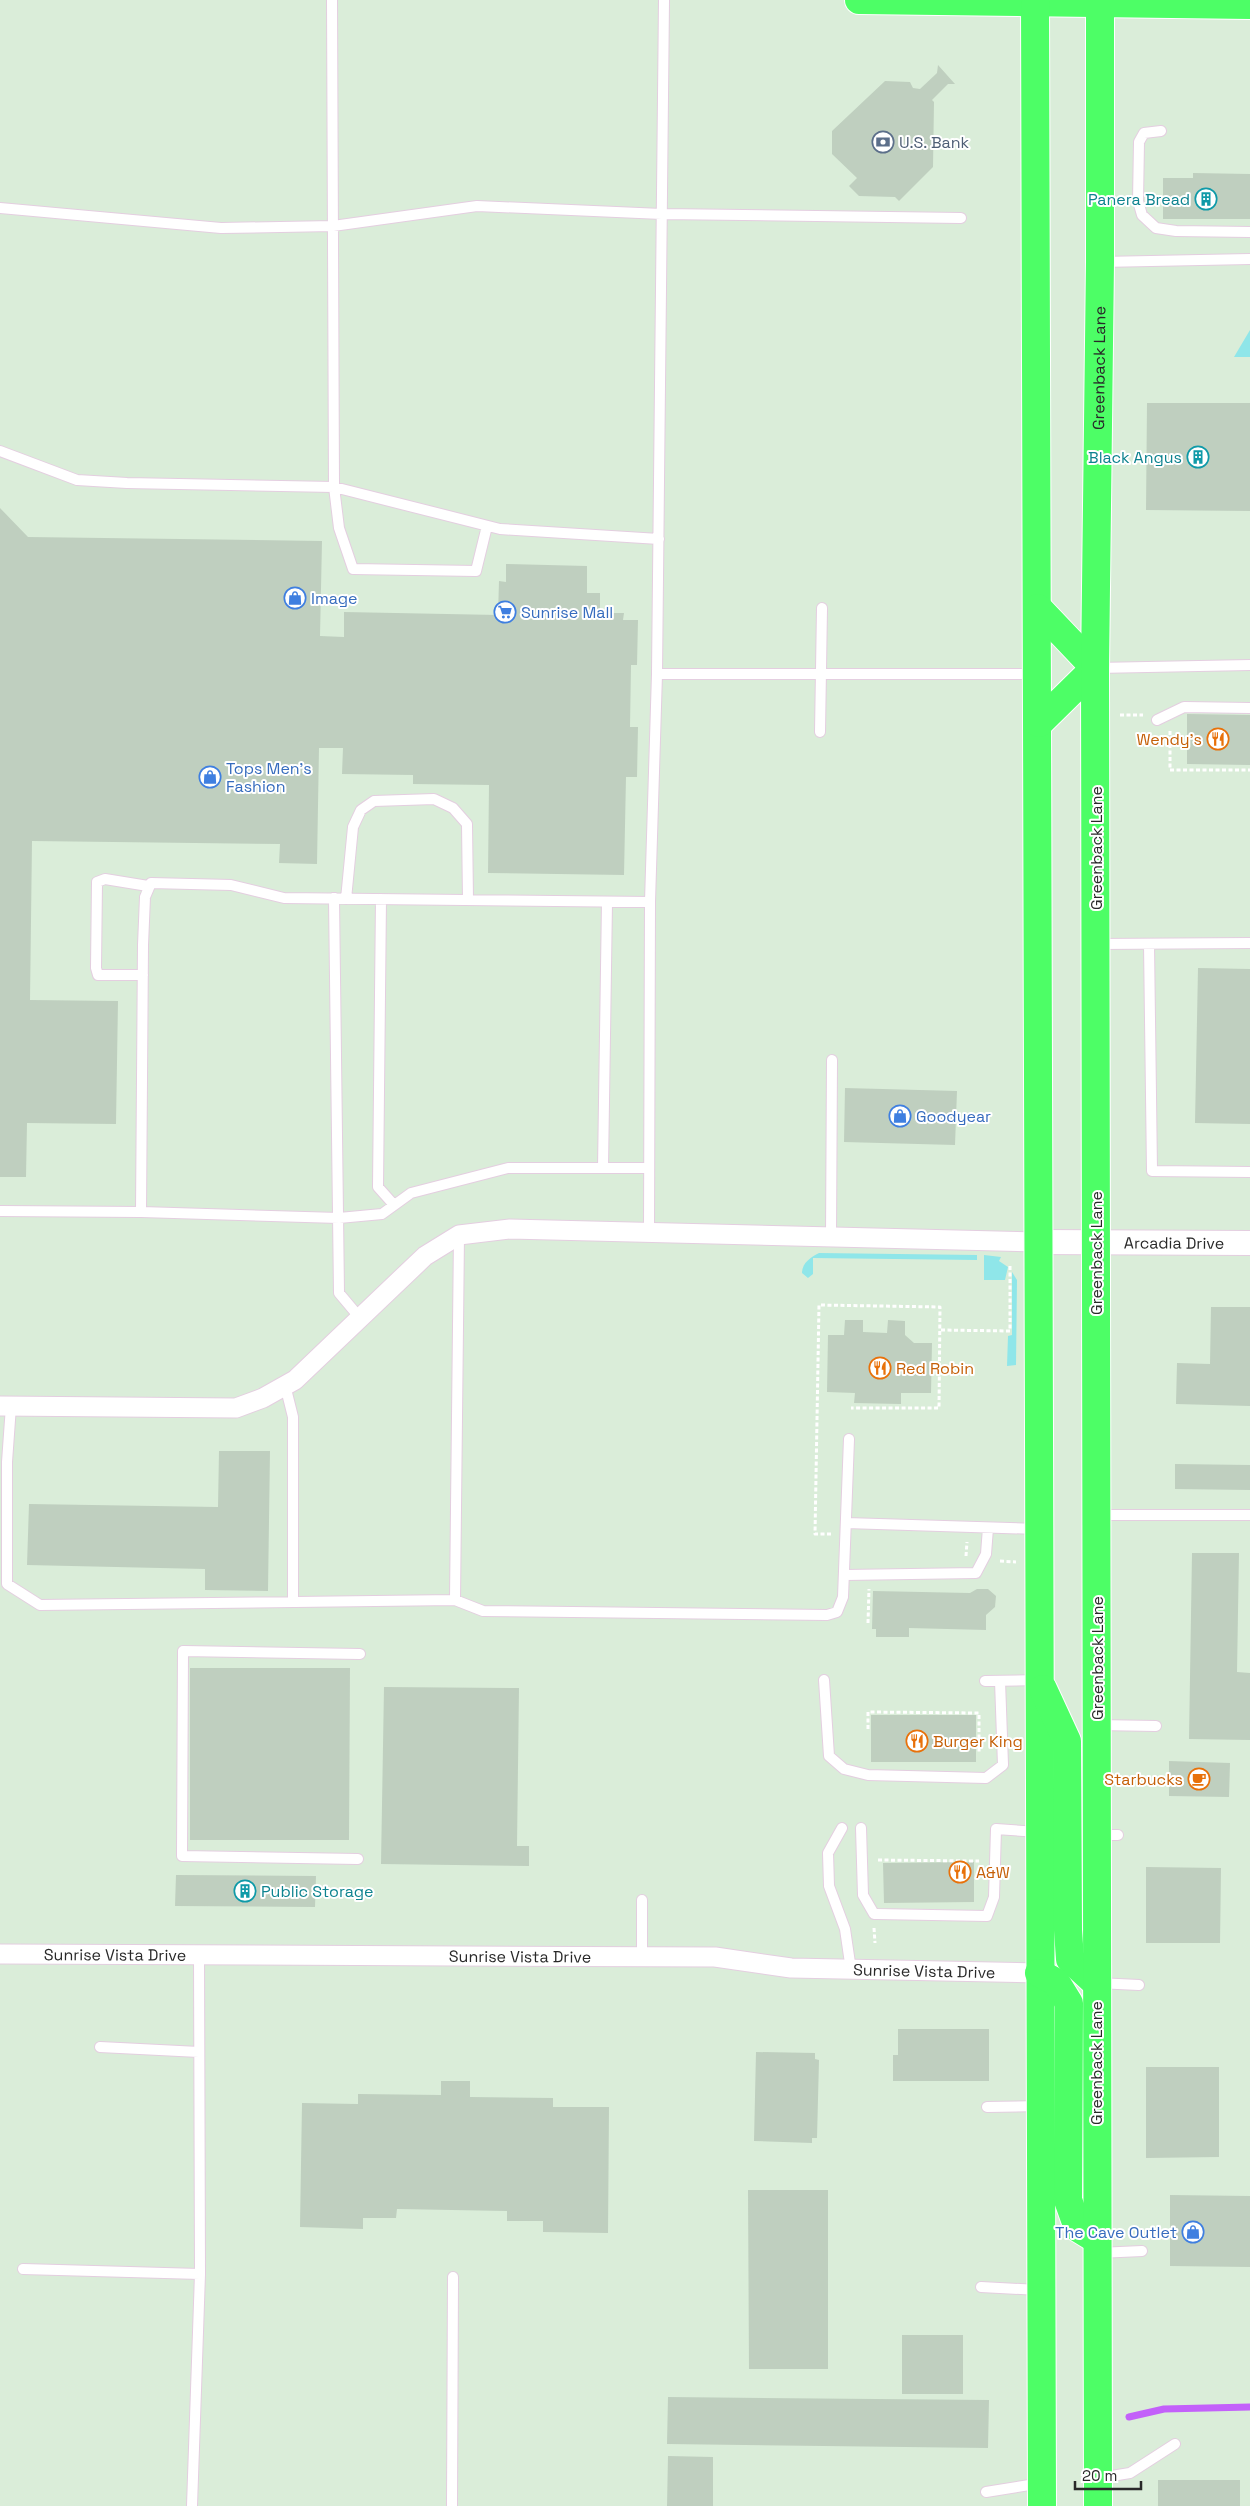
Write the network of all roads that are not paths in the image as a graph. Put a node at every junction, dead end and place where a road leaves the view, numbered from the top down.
1 (332, 0) edge
2 (664, 0) edge
3 (859, 0) edge
4 (1035, 1) edge
5 (1100, 1) edge
6 (1250, 5) edge
7 (1162, 131) dead end
8 (0, 208) edge
9 (662, 214) junction
10 (961, 218) dead end
11 (333, 226) junction
12 (1250, 232) edge
13 (1250, 259) edge
14 (1100, 262) junction
15 (0, 451) edge
16 (334, 487) junction
17 (487, 526) junction
18 (659, 538) junction
19 (822, 608) dead end
20 (1038, 608) junction
21 (1250, 665) edge
22 (1095, 668) junction
23 (658, 674) junction
24 (1039, 674) junction
25 (821, 675) junction
26 (1250, 708) edge
27 (1157, 722) road end
28 (1039, 723) junction
29 (820, 732) dead end
30 (148, 886) junction
31 (334, 898) junction
32 (346, 899) junction
33 (381, 899) junction
34 (468, 900) junction
35 (607, 902) junction
36 (650, 902) junction
37 (1250, 943) edge
38 (1097, 944) junction
39 (1150, 944) junction
40 (144, 975) junction
41 (832, 1060) dead end
42 (603, 1168) junction
43 (648, 1168) junction
44 (1250, 1172) edge
45 (394, 1205) junction
46 (0, 1211) edge
47 (141, 1212) junction
48 (339, 1218) junction
49 (649, 1231) junction
50 (459, 1235) junction
51 (831, 1236) junction
52 (1039, 1242) junction
53 (1096, 1242) junction
54 (1250, 1243) edge
55 (360, 1318) junction
56 (286, 1385) junction
57 (5, 1406) edge
58 (849, 1439) dead end
59 (1097, 1515) junction
60 (1250, 1515) edge
61 (846, 1524) junction
62 (988, 1528) junction
63 (1038, 1529) junction
64 (844, 1575) junction
65 (455, 1600) junction
66 (293, 1602) junction
67 (360, 1654) dead end
68 (824, 1680) dead end
69 (1039, 1680) junction
70 (985, 1681) dead end
71 (1000, 1681) junction
72 (1096, 1725) junction
73 (1156, 1726) dead end
74 (842, 1828) dead end
75 (861, 1828) dead end
76 (1039, 1832) junction
77 (358, 1859) dead end
78 (642, 1900) dead end
79 (0, 1954) edge
80 (199, 1954) junction
81 (642, 1956) junction
82 (851, 1970) junction
83 (1038, 1973) junction
84 (1096, 1983) junction
85 (1139, 1984) dead end
86 (100, 2047) dead end
87 (199, 2052) junction
88 (987, 2106) dead end
89 (1040, 2106) junction
90 (1096, 2246) junction
91 (1142, 2251) dead end
92 (23, 2269) dead end
93 (200, 2274) junction
94 (453, 2277) dead end
95 (981, 2286) dead end
96 (1040, 2290) junction
97 (1175, 2444) dead end
98 (1098, 2478) junction
99 (986, 2492) dead end
100 (1042, 2495) edge
101 (192, 2506) edge
102 (452, 2506) edge
103 (1098, 2506) edge

1 - 11 lane
2 - 9 lane
3 - 4 main road
4 - 5 main road
4 - 20 main road
5 - 6 main road
5 - 14 main road, Greenback Lane
7 - 12 lane
8 - 11 lane
9 - 10 lane
9 - 11 lane
9 - 18 lane
11 - 16 lane
13 - 14 lane
14 - 22 main road, Greenback Lane
15 - 16 lane
16 - 17 lane
16 - 17 lane
17 - 18 lane
18 - 23 lane
19 - 25 lane
20 - 22 main road
20 - 24 main road
21 - 22 lane
22 - 28 main road
22 - 38 main road, Greenback Lane
23 - 25 lane
23 - 36 lane
24 - 25 lane
24 - 28 main road
25 - 29 lane
26 - 27 lane
28 - 52 main road
30 - 31 lane
30 - 40 lane
30 - 40 lane
31 - 32 lane
31 - 48 lane
32 - 33 lane
32 - 34 lane
33 - 34 lane
33 - 45 lane
34 - 35 lane
35 - 36 lane
35 - 42 lane
36 - 43 lane
37 - 39 lane
38 - 39 lane
38 - 53 main road, Greenback Lane
39 - 44 lane
40 - 47 lane
41 - 51 lane
42 - 43 lane
42 - 45 lane
43 - 49 lane
45 - 48 lane
46 - 47 lane
47 - 48 lane
48 - 55 lane
49 - 50 street
49 - 51 street
50 - 55 street
50 - 65 lane
51 - 52 street
52 - 53 street, Arcadia Drive
52 - 63 main road
53 - 54 street, Arcadia Drive
53 - 59 main road, Greenback Lane
55 - 56 street
56 - 57 street
56 - 66 lane
57 - 66 lane
58 - 61 lane
59 - 60 lane
59 - 72 main road, Greenback Lane
61 - 62 lane
61 - 64 lane
62 - 63 lane
62 - 64 lane
63 - 69 main road
64 - 65 lane
65 - 66 lane
67 - 77 lane
68 - 71 lane
69 - 71 lane
69 - 76 main road
69 - 84 main road
70 - 71 lane
72 - 73 lane
72 - 84 main road, Greenback Lane
74 - 82 lane
75 - 76 lane
76 - 83 main road
78 - 81 lane
79 - 80 street, Sunrise Vista Drive
80 - 81 street, Sunrise Vista Drive
80 - 87 lane
81 - 82 street, Sunrise Vista Drive
82 - 83 street, Sunrise Vista Drive
83 - 89 main road
83 - 90 main road
84 - 85 lane
84 - 90 main road, Greenback Lane
86 - 87 lane
87 - 93 lane
88 - 89 lane
89 - 96 main road
90 - 91 lane
90 - 98 main road, Greenback Lane
92 - 93 lane
93 - 101 lane
94 - 102 lane
95 - 96 lane
96 - 100 main road
97 - 98 lane
98 - 103 main road, Greenback Lane
99 - 100 lane

